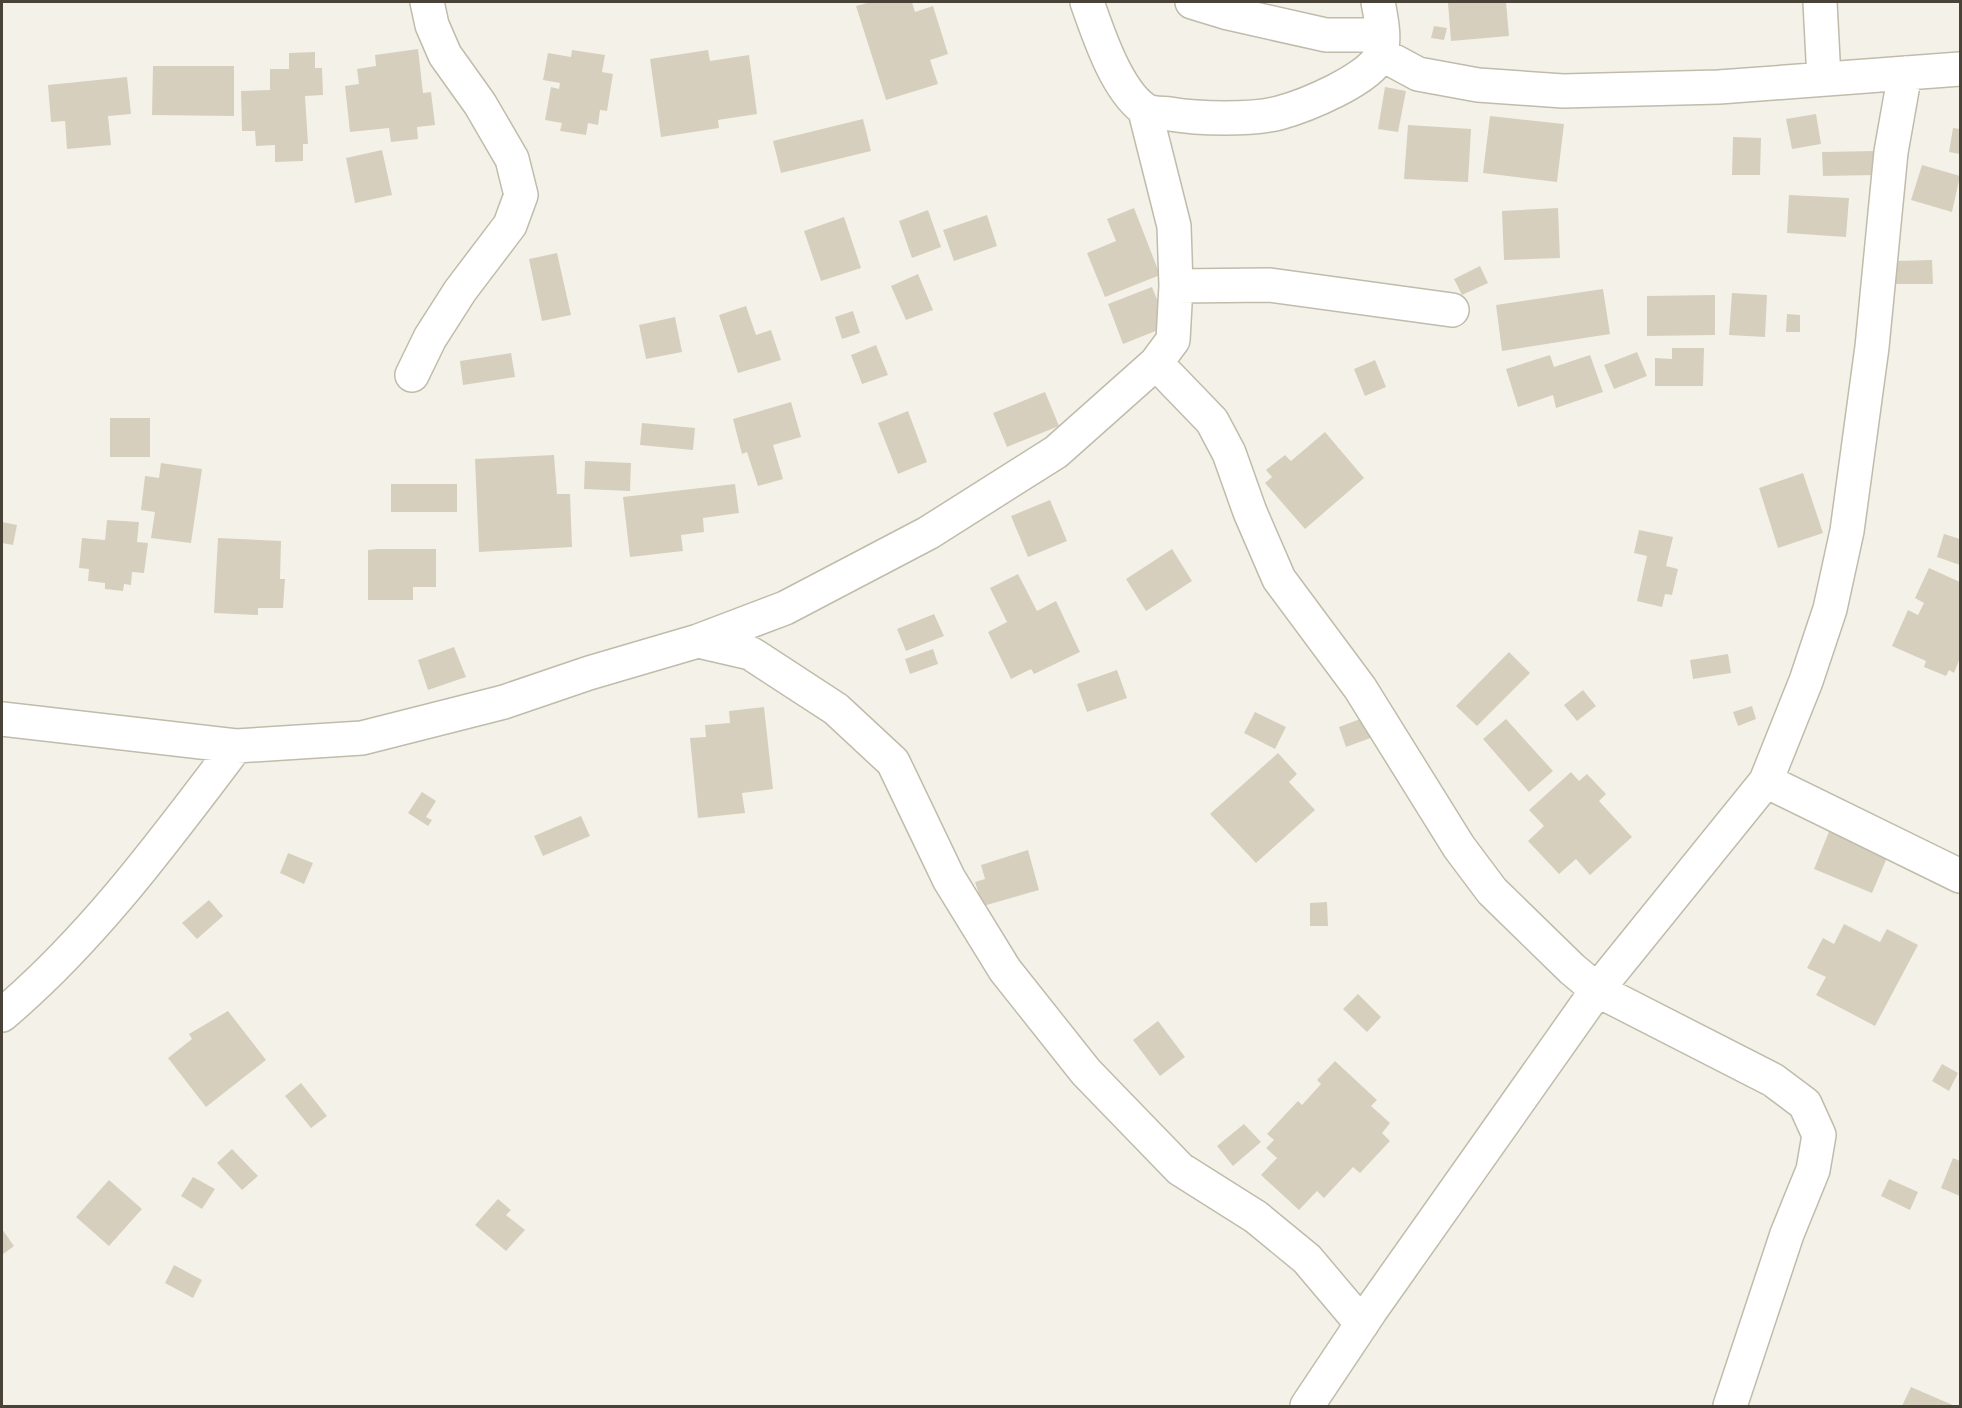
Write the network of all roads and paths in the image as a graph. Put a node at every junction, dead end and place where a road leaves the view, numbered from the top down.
1 (428, 2) edge
2 (1087, 2) edge
3 (1192, 2) edge
4 (1378, 2) edge
5 (1820, 2) edge
6 (1381, 45) junction
7 (1960, 69) edge
8 (1905, 73) junction
9 (1824, 79) junction
10 (1145, 111) junction
11 (1176, 286) junction
12 (1452, 310) dead end
13 (1156, 363) junction
14 (412, 375) dead end
15 (698, 641) junction
16 (2, 719) edge
17 (236, 746) junction
18 (1766, 781) junction
19 (1955, 867) edge
20 (1597, 990) junction
21 (2, 1015) edge
22 (1362, 1324) junction
23 (1318, 1405) edge
24 (1730, 1407) edge

1 - 14 street
2 - 10 street
3 - 6 street
4 - 6 street
5 - 9 street
6 - 9 street
6 - 10 street
7 - 8 street
8 - 9 street
8 - 18 street
10 - 11 street
11 - 12 street
11 - 13 street
13 - 15 street
13 - 20 street
15 - 17 street
15 - 22 street
16 - 17 street
17 - 21 street
18 - 19 street
18 - 20 street
20 - 22 street
20 - 24 street
22 - 23 street

